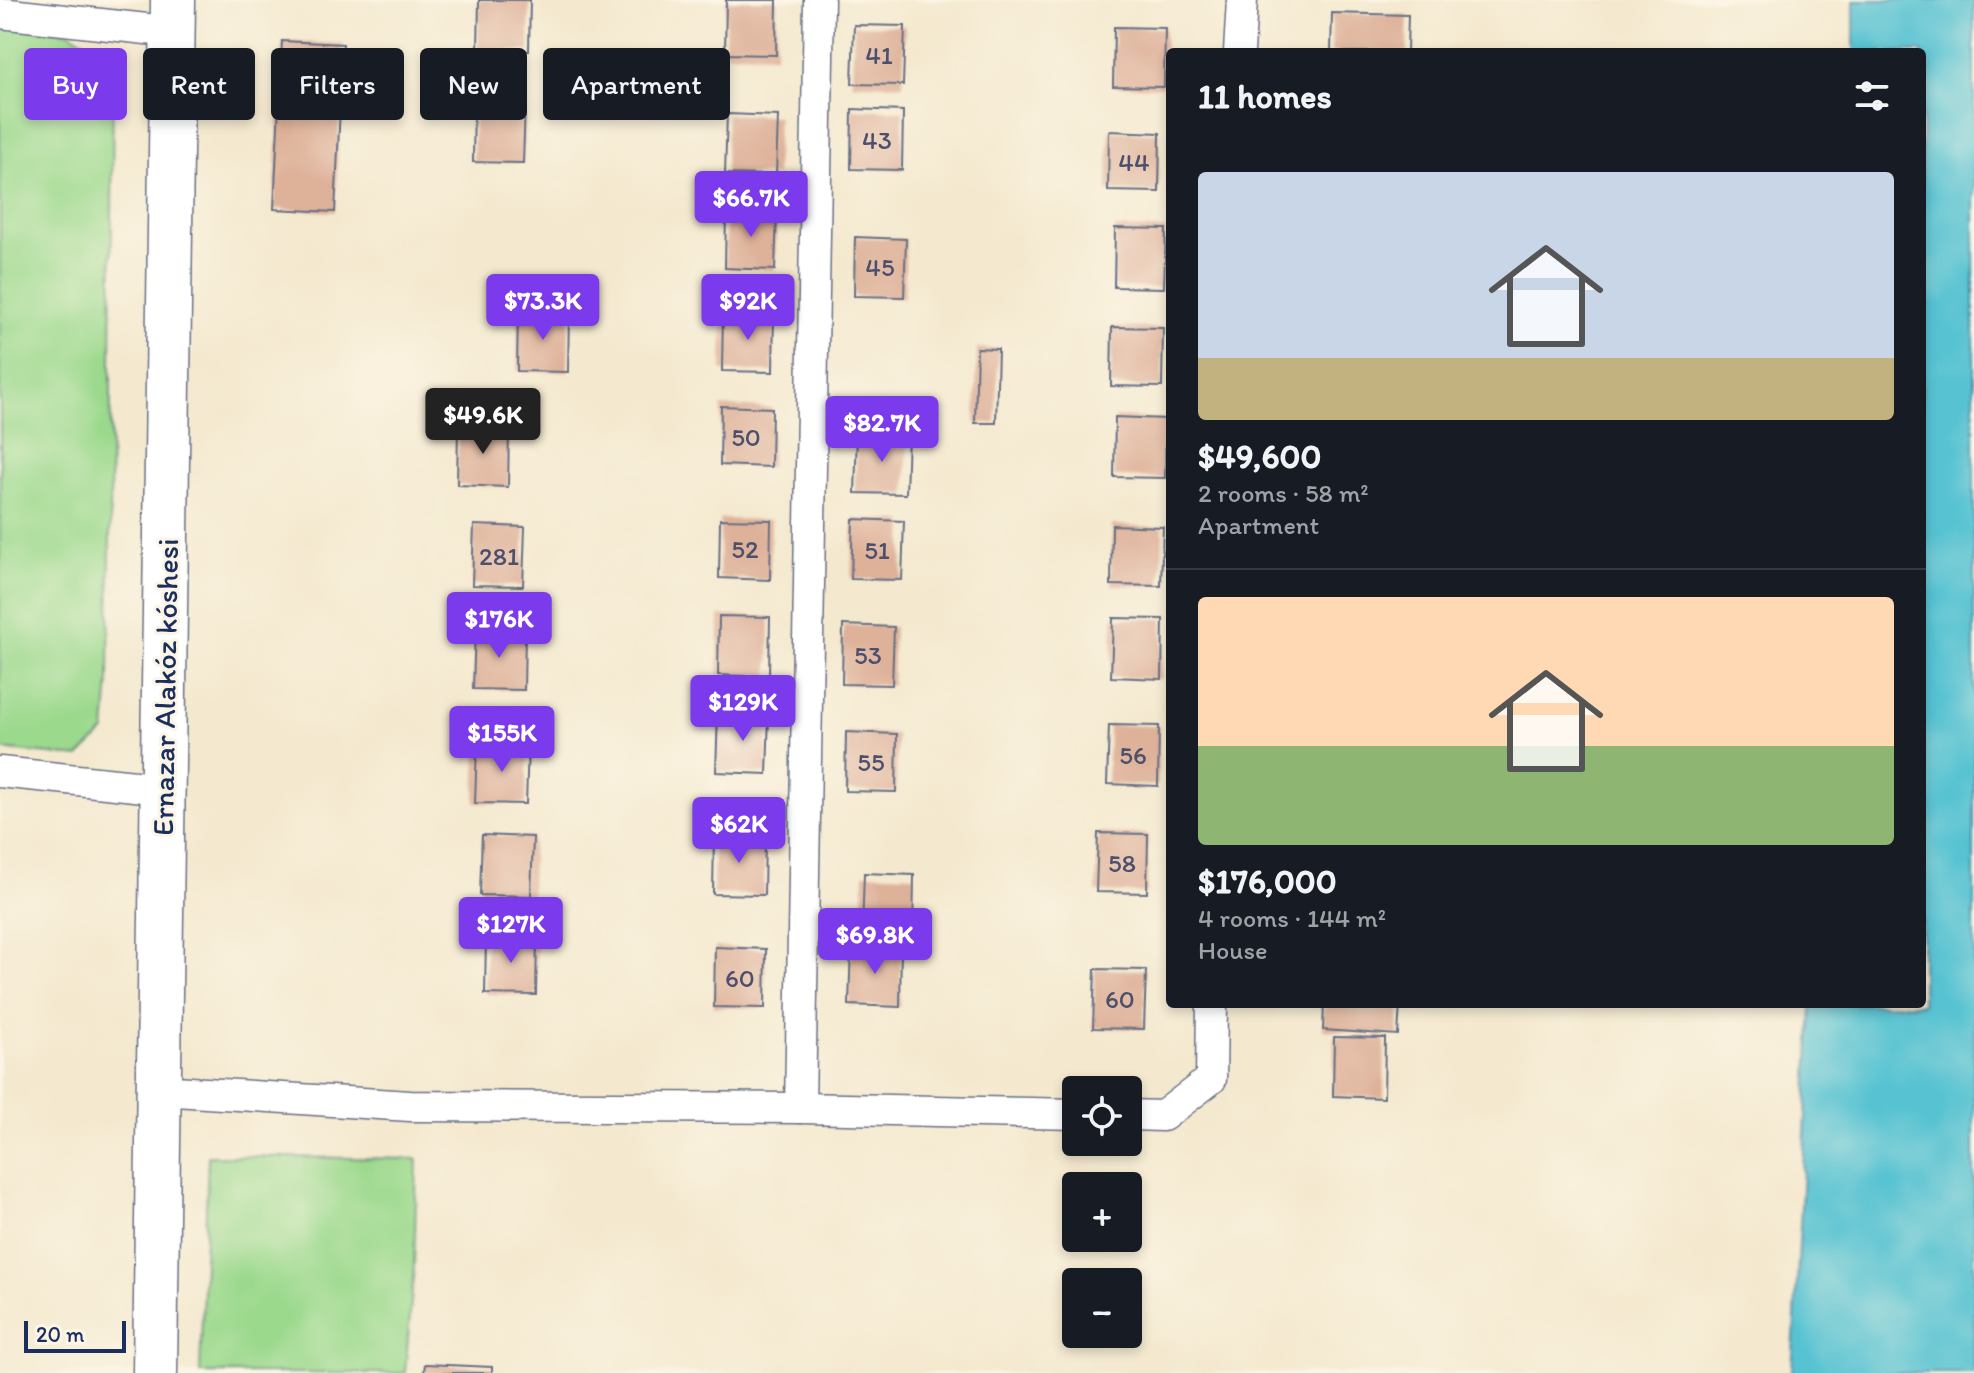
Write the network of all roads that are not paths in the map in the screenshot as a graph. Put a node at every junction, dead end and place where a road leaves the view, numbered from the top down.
1 (819, 0) edge
2 (1242, 0) edge
3 (0, 13) edge
4 (174, 16) edge
5 (1239, 48) edge
6 (0, 772) edge
7 (164, 789) junction
8 (1212, 1008) edge
9 (159, 1090) junction
10 (800, 1108) junction
11 (1062, 1114) edge
12 (1142, 1115) edge
13 (155, 1373) edge

1 - 10 street
2 - 5 street
3 - 4 street
4 - 7 main road, Ernazar Alakóz kóshesi
6 - 7 street
7 - 9 main road, Ernazar Alakóz kóshesi
8 - 12 street
9 - 10 street
9 - 13 main road, Ernazar Alakóz kóshesi
10 - 11 street

